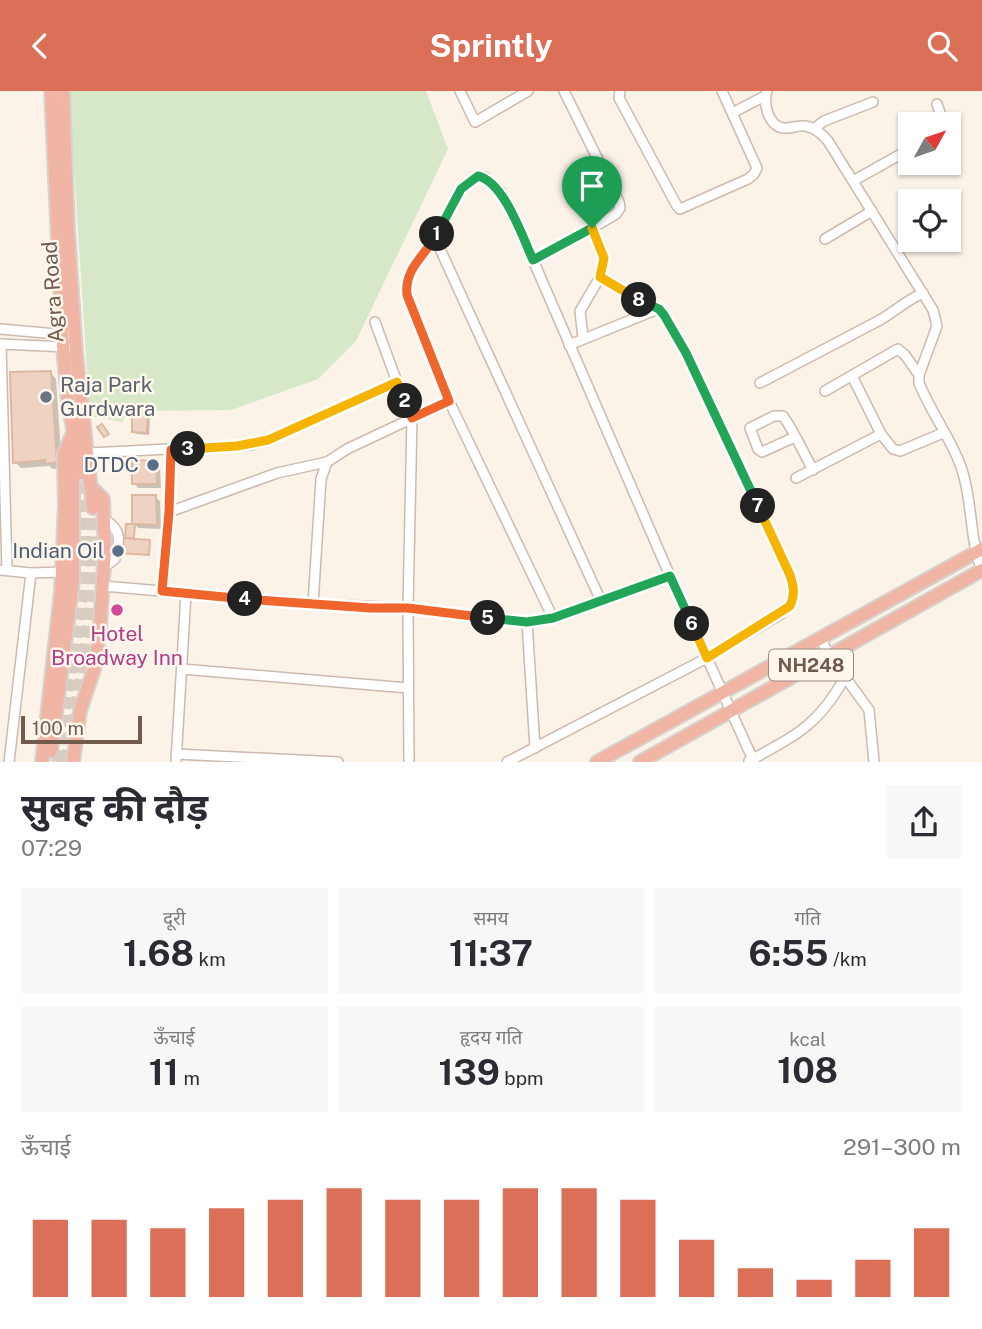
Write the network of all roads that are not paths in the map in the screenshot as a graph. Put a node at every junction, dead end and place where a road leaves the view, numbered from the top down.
1 (51, 91) edge
2 (62, 91) edge
3 (460, 91) edge
4 (528, 91) edge
5 (564, 91) edge
6 (620, 91) edge
7 (722, 91) edge
8 (766, 94) edge
9 (873, 103) dead end
10 (937, 104) dead end
11 (733, 112) junction
12 (939, 112) edge
13 (815, 128) junction
14 (898, 156) edge
15 (853, 180) junction
16 (872, 211) junction
17 (592, 228) junction
18 (435, 238) junction
19 (825, 239) dead end
20 (533, 260) junction
21 (600, 277) junction
22 (923, 293) junction
23 (659, 309) junction
24 (375, 322) dead end
25 (0, 329) edge
26 (583, 338) junction
27 (69, 341) junction
28 (0, 344) edge
29 (569, 345) junction
30 (1, 368) edge
31 (919, 375) junction
32 (852, 376) junction
33 (397, 382) junction
34 (760, 383) dead end
35 (825, 391) dead end
36 (449, 401) junction
37 (412, 418) junction
38 (73, 433) junction
39 (943, 433) junction
40 (881, 434) junction
41 (795, 437) junction
42 (171, 450) junction
43 (82, 453) junction
44 (327, 461) junction
45 (813, 470) junction
46 (80, 473) tunnel mouth
47 (796, 478) dead end
48 (93, 489) junction
49 (93, 508) tunnel mouth
50 (169, 512) junction
51 (978, 552) edge
52 (4, 570) edge
53 (982, 570) edge
54 (62, 572) junction
55 (31, 573) junction
56 (670, 576) junction
57 (103, 586) junction
58 (162, 591) junction
59 (186, 594) junction
60 (601, 601) junction
61 (313, 604) junction
62 (408, 608) junction
63 (553, 618) junction
64 (527, 622) junction
65 (821, 639) junction
66 (829, 655) junction
67 (707, 658) junction
68 (182, 669) junction
69 (845, 677) junction
70 (408, 688) junction
71 (723, 693) junction
72 (732, 711) junction
73 (535, 748) junction
74 (176, 758) edge
75 (751, 761) edge
76 (9, 762) edge
77 (42, 762) edge
78 (50, 762) edge
79 (73, 762) edge
80 (338, 762) edge
81 (409, 762) edge
82 (507, 762) edge
83 (597, 762) edge
84 (640, 762) edge
85 (874, 762) edge

1 - 27 highway
2 - 27 highway, Agra Road
3 - 4 street
5 - 17 street
6 - 11 street
7 - 11 street
8 - 11 street
8 - 13 street
9 - 13 street
10 - 12 street
13 - 15 street
14 - 15 street
15 - 16 street
16 - 19 street
16 - 22 street
17 - 20 street
17 - 21 street
18 - 20 street
18 - 36 street
18 - 60 street
20 - 29 street
21 - 23 street
21 - 26 street
22 - 31 street
22 - 34 street
23 - 26 street
23 - 67 street
24 - 33 street
25 - 27 street
26 - 29 street
27 - 28 street
27 - 38 highway
27 - 43 highway, Agra Road
28 - 30 street
29 - 56 street
30 - 52 street
31 - 32 street
31 - 39 street
32 - 35 street
32 - 40 street
33 - 37 street
33 - 42 street
36 - 37 street
36 - 63 street
37 - 44 street
37 - 62 street
38 - 43 highway
38 - 54 highway
39 - 40 street
39 - 51 street
40 - 45 street
41 - 41 street
41 - 45 street
42 - 43 street
42 - 50 street
43 - 46 highway
43 - 48 highway, Agra Road
43 - 78 highway
44 - 50 street
44 - 61 street
45 - 47 street
48 - 49 highway
48 - 57 highway
50 - 58 street
51 - 53 street
51 - 65 highway, NH248
52 - 55 street
53 - 66 highway, NH248
54 - 55 street
54 - 77 highway
55 - 76 street
56 - 60 street
56 - 67 street
57 - 58 street
57 - 79 highway
58 - 59 street
59 - 61 street
59 - 68 street
60 - 63 street
61 - 62 street
62 - 64 street
62 - 70 street
63 - 64 street
64 - 73 street
65 - 66 street
65 - 71 highway, NH248
66 - 69 street
66 - 72 highway, NH248
67 - 71 street
67 - 73 street
68 - 70 street
68 - 74 street
69 - 75 street
69 - 85 street
70 - 81 street
71 - 72 street
71 - 83 highway, NH248
72 - 75 street
72 - 84 highway, NH248
73 - 82 street
74 - 80 street

